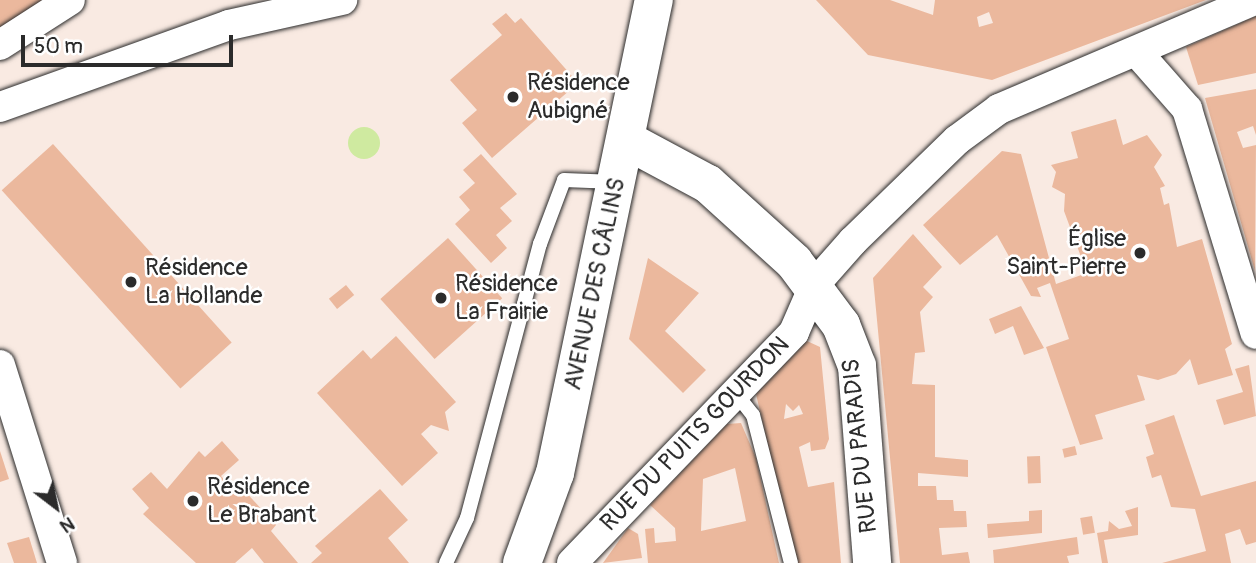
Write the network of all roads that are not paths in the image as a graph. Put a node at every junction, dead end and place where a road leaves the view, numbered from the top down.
1 (70, 0) edge
2 (342, 0) edge
3 (654, 0) edge
4 (1254, 0) edge
5 (0, 44) edge
6 (1137, 52) junction
7 (0, 107) edge
8 (626, 140) junction
9 (617, 182) junction
10 (815, 284) junction
11 (1256, 334) edge
12 (0, 365) edge
13 (734, 391) junction
14 (62, 563) edge
15 (446, 563) edge
16 (522, 563) edge
17 (572, 563) edge
18 (791, 563) edge
19 (872, 563) edge

1 - 5 street
2 - 7 street
3 - 8 main road, AVENUE DES CÂLINS
4 - 6 street, RUE DU PUITS GOURDON
6 - 10 street, RUE DU PUITS GOURDON
6 - 11 street
8 - 9 main road, AVENUE DES CÂLINS
8 - 10 main road, RUE DU PARADIS
9 - 15 lane
9 - 16 main road, AVENUE DES CÂLINS
10 - 13 street, RUE DU PUITS GOURDON
10 - 19 main road, RUE DU PARADIS
12 - 14 street
13 - 17 street, RUE DU PUITS GOURDON
13 - 18 lane

